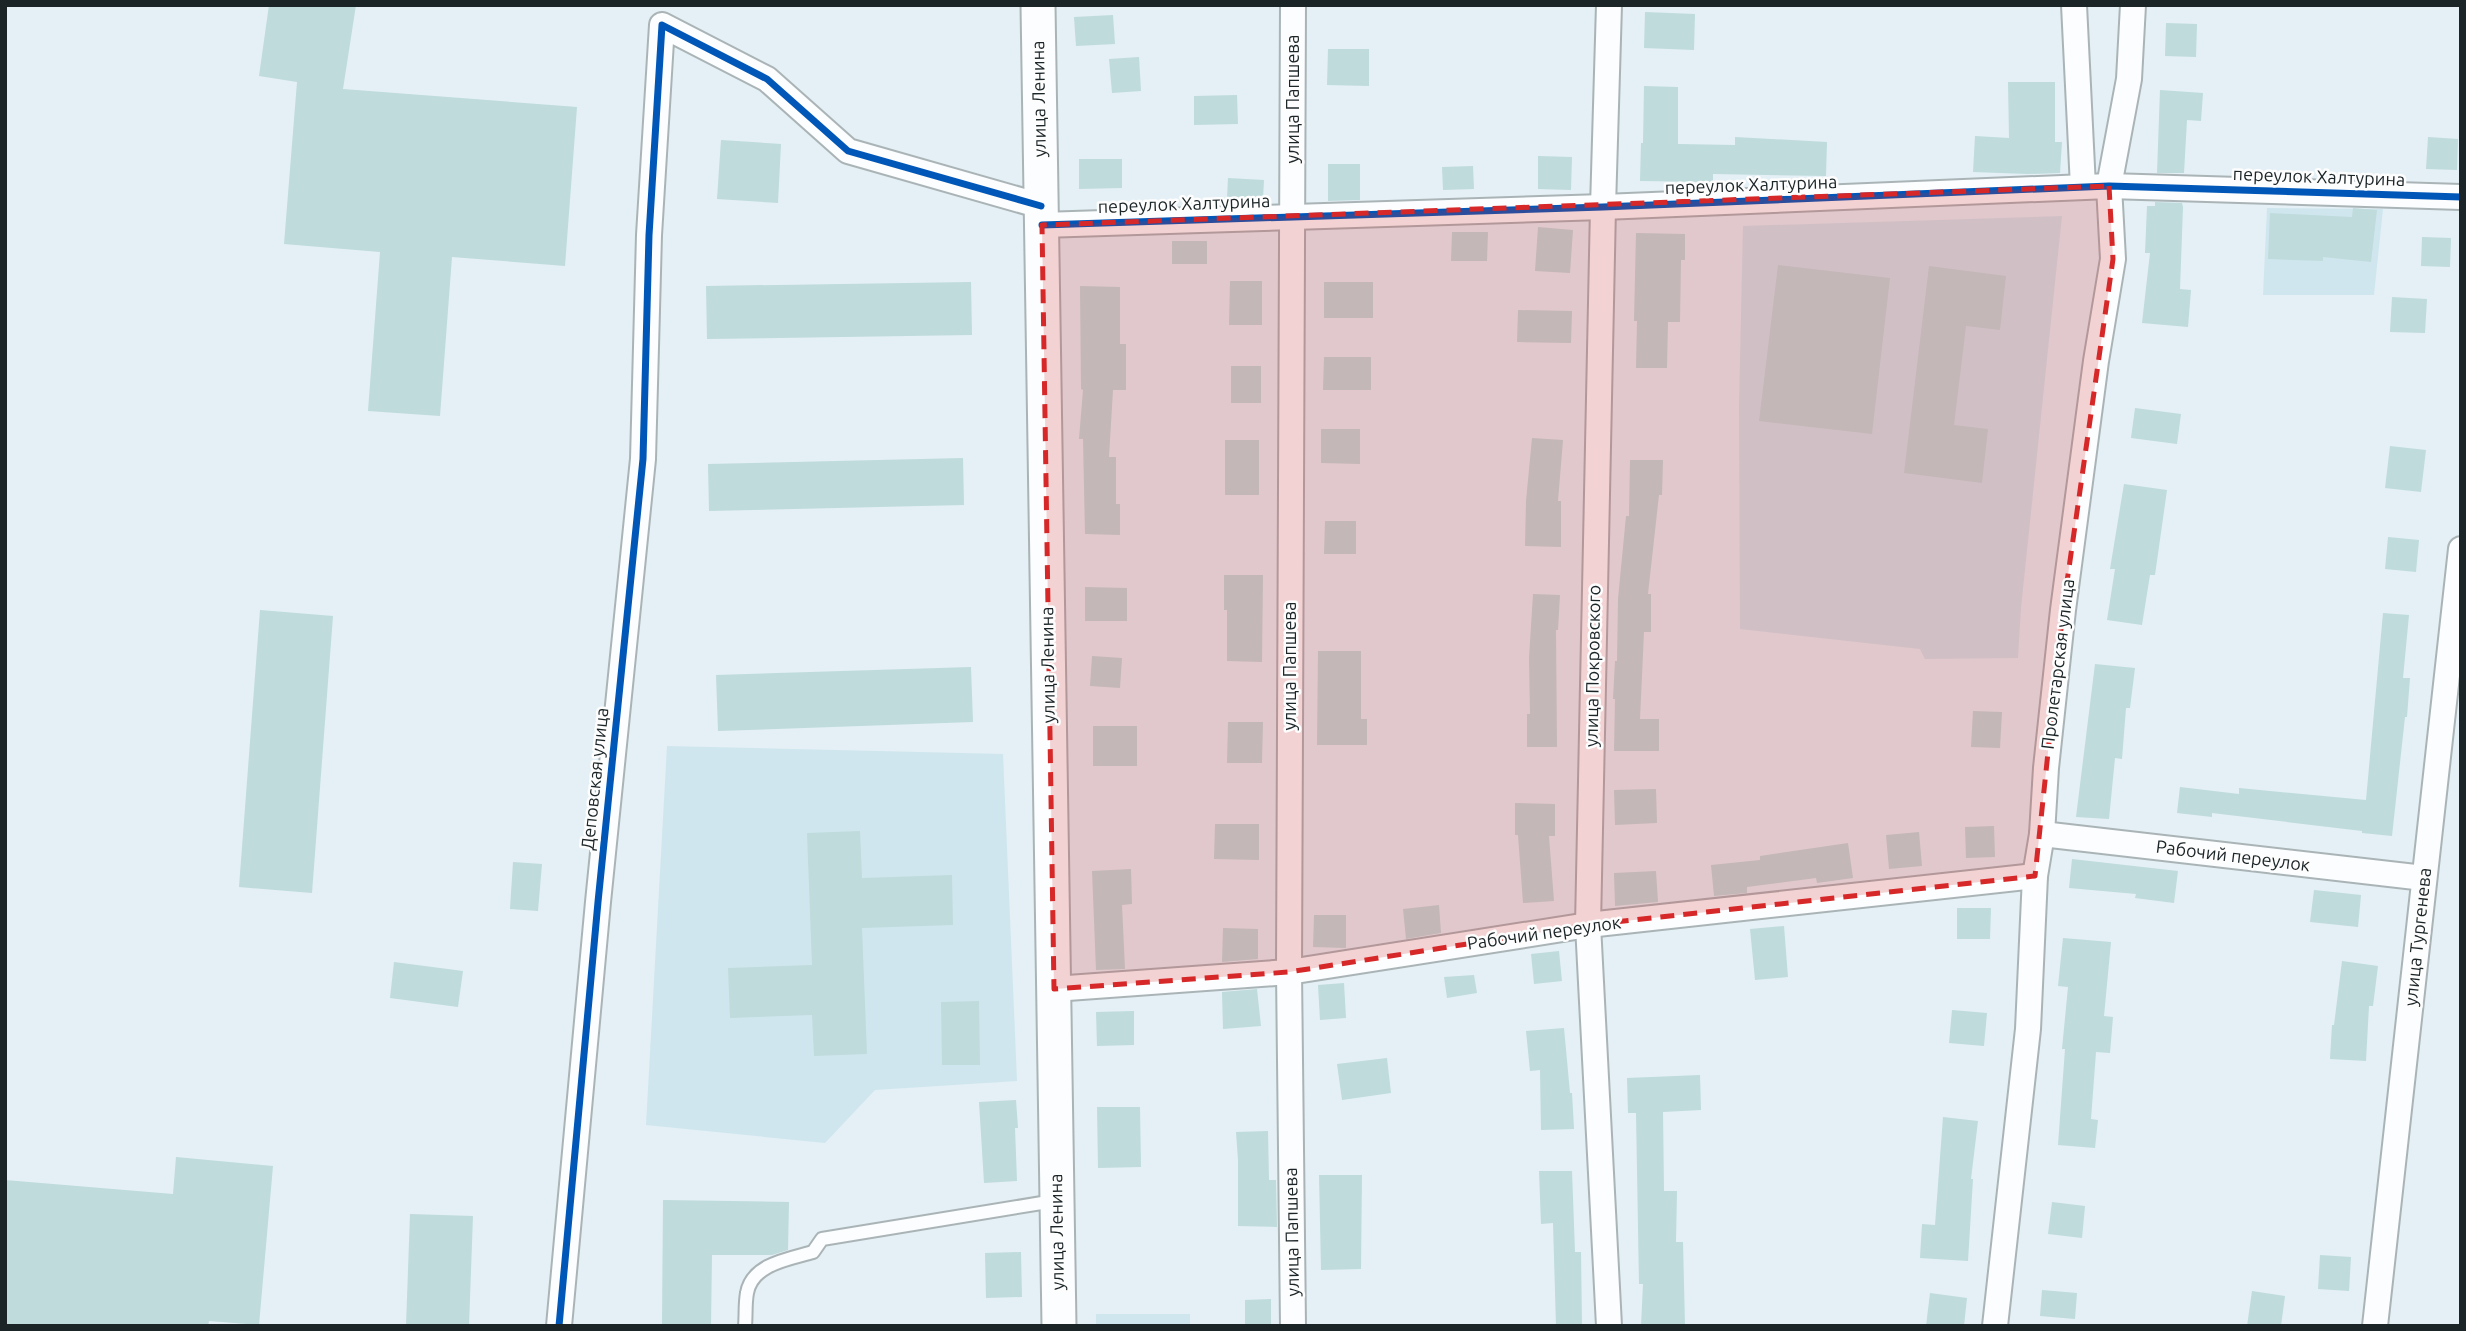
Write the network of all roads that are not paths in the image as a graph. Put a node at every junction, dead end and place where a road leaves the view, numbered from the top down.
1 (1038, 5) edge
2 (1293, 5) edge
3 (1609, 5) edge
4 (2074, 5) edge
5 (2133, 5) edge
6 (2109, 186) junction
7 (2082, 187) junction
8 (2461, 197) edge
9 (1603, 207) junction
10 (1292, 215) junction
11 (1042, 216) junction
12 (649, 235) joint
13 (2461, 549) edge
14 (2042, 834) junction
15 (2035, 876) junction
16 (2424, 878) junction
17 (1588, 925) junction
18 (1289, 972) junction
19 (1054, 989) junction
20 (1057, 1200) junction
21 (559, 1326) edge
22 (745, 1326) edge
23 (1059, 1326) edge
24 (1293, 1326) edge
25 (1609, 1326) edge
26 (1994, 1326) edge
27 (2375, 1326) edge

1 - 11 main road, улица Ленина
2 - 10 street, улица Папшева
3 - 9 street, улица Покровского
4 - 7 street
5 - 6 street, Пролетарская улица
6 - 7 street, переулок Халтурина
6 - 8 street, переулок Халтурина
6 - 14 street, Пролетарская улица
7 - 9 street, переулок Халтурина
9 - 10 street, переулок Халтурина
9 - 17 street, улица Покровского
10 - 11 street, переулок Халтурина
10 - 18 street, улица Папшева
11 - 12 street, переулок Халтурина
11 - 19 main road, улица Ленина
12 - 21 street, Деповская улица
13 - 16 street, улица Тургенева
14 - 15 street, Пролетарская улица
14 - 16 street, Рабочий переулок
15 - 17 street, Рабочий переулок
15 - 26 street, Пролетарская улица
16 - 27 street, улица Тургенева
17 - 18 street, Рабочий переулок
17 - 25 street, улица Покровского
18 - 19 street, Рабочий переулок
18 - 24 street, улица Папшева
19 - 20 main road, улица Ленина
20 - 22 lane
20 - 23 main road, улица Ленина

